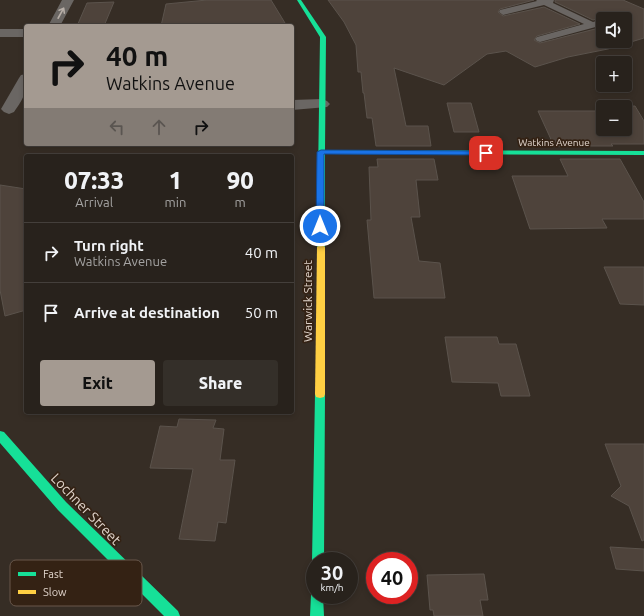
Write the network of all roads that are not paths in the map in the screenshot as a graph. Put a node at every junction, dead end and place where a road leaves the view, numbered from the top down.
1 (68, 0) edge
2 (299, 0) edge
3 (545, 1) edge
4 (503, 12) dead end
5 (55, 24) edge
6 (596, 24) edge
7 (593, 25) junction
8 (0, 32) edge
9 (24, 32) edge
10 (540, 39) dead end
11 (24, 81) edge
12 (322, 104) junction
13 (294, 105) edge
14 (24, 108) edge
15 (5, 109) edge
16 (321, 152) junction
17 (644, 153) edge
18 (0, 435) edge
19 (318, 552) edge
20 (115, 560) edge
21 (142, 586) edge
22 (317, 604) edge
23 (173, 616) edge
24 (317, 616) edge

5 -> 1 street
2 - 12 street, Warwick Street
3 - 4 lane
3 - 7 lane
6 - 7 lane
7 - 10 lane
8 - 9 street
11 - 15 street
12 - 13 street
12 - 16 street, Warwick Street
14 - 15 street
16 - 17 street, Watkins Avenue
16 - 19 street, Warwick Street
18 - 20 street, Lochner Street
21 - 23 street, Lochner Street
22 - 24 street

